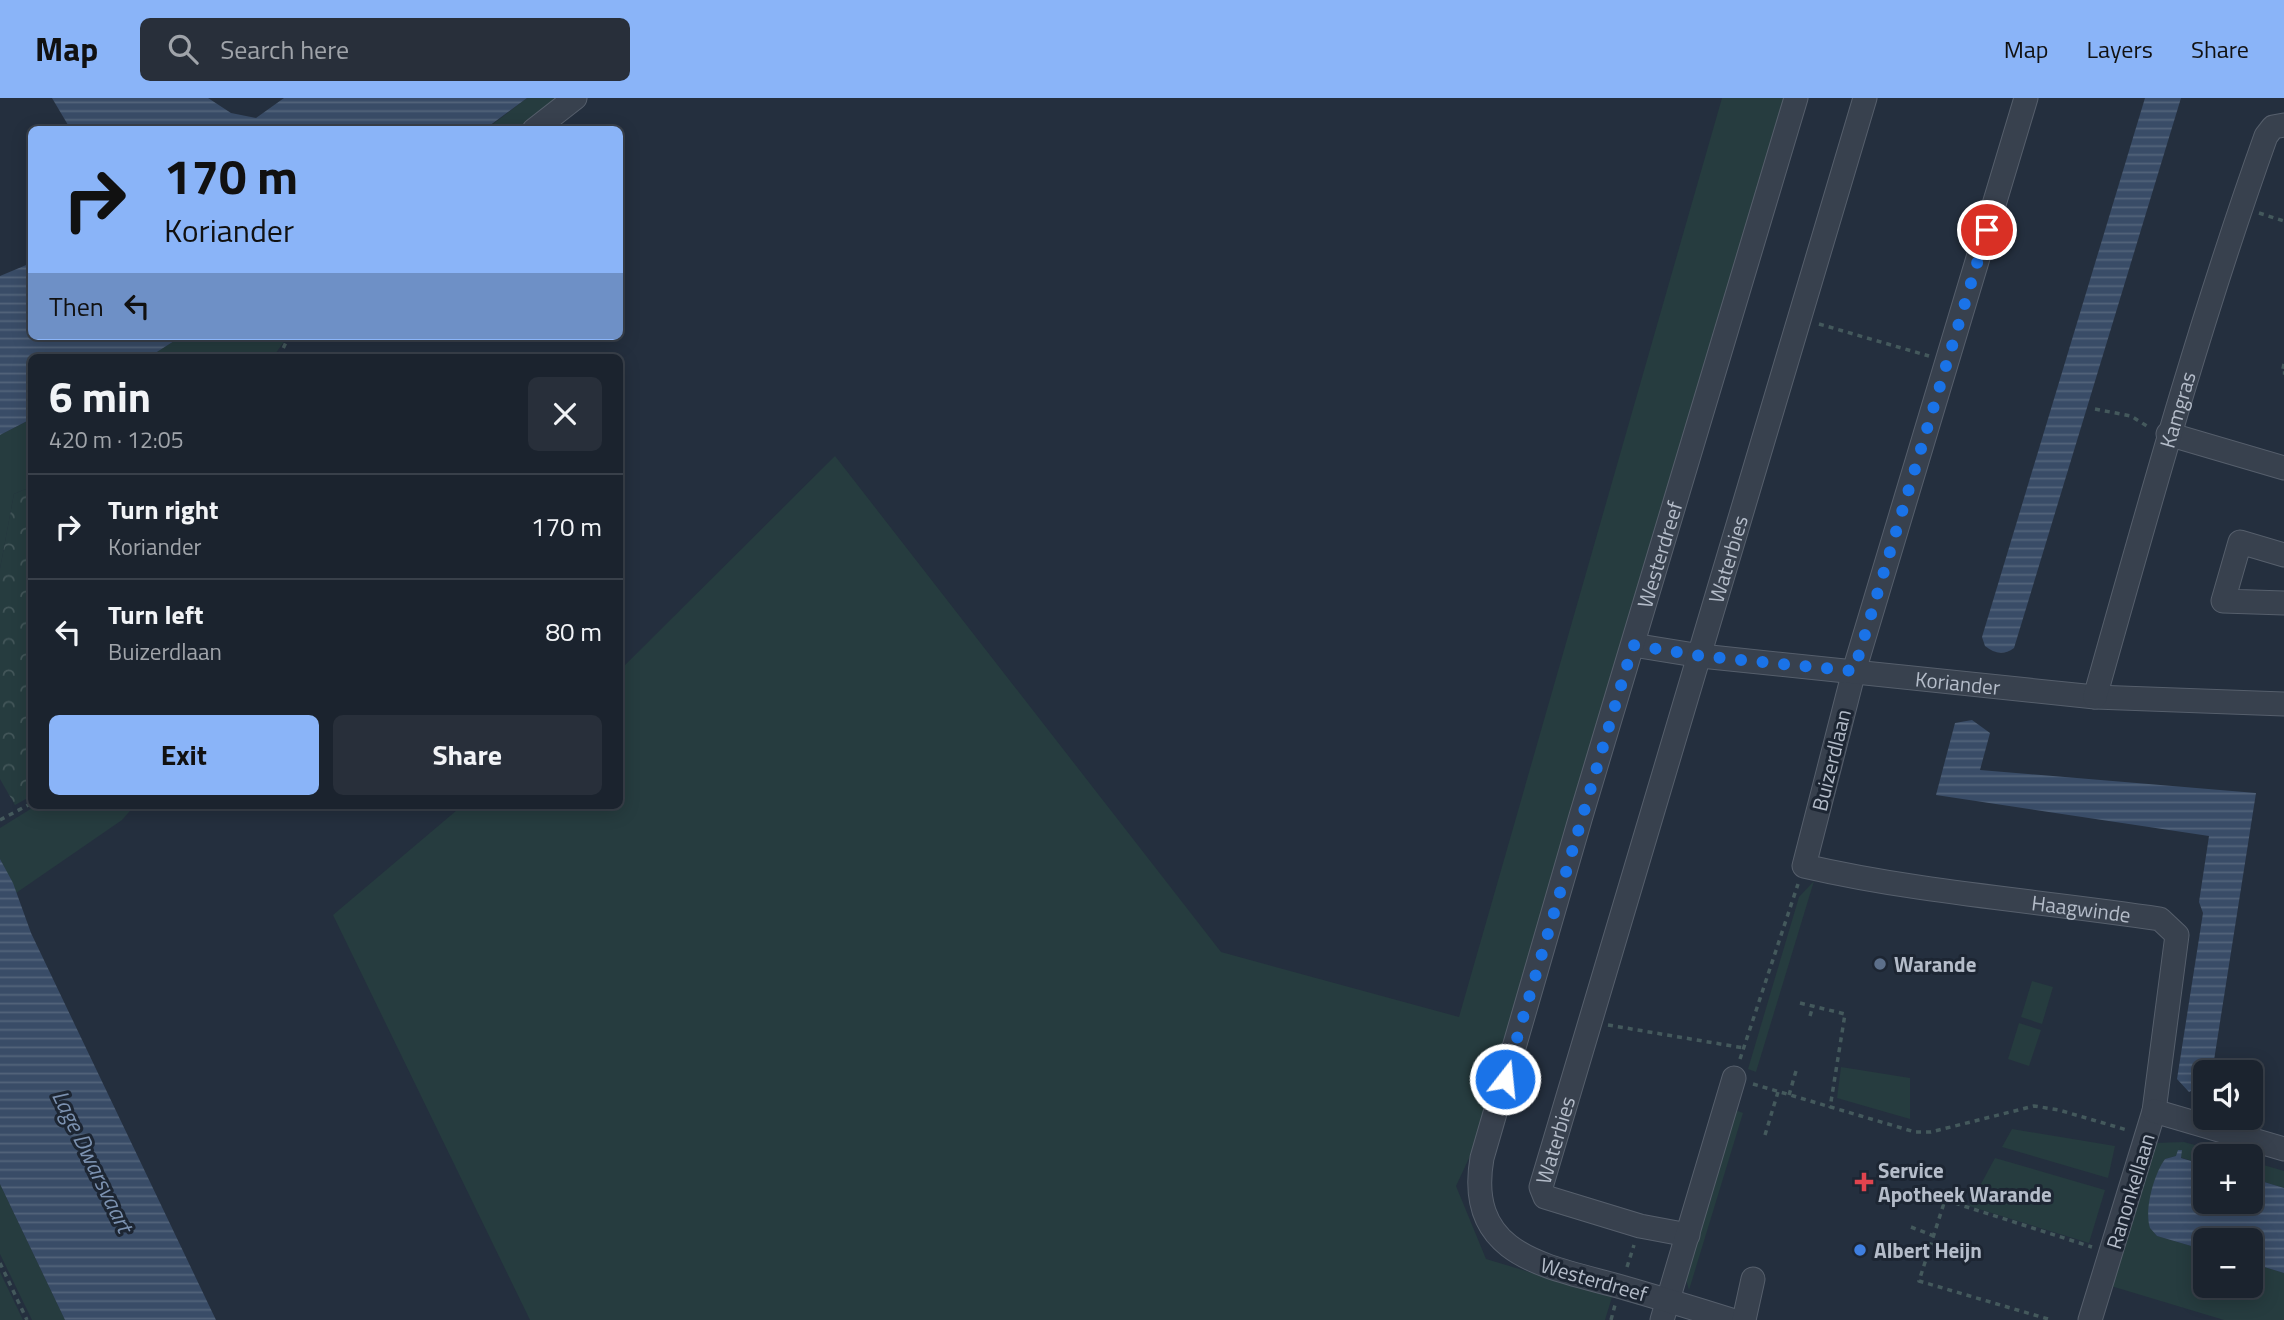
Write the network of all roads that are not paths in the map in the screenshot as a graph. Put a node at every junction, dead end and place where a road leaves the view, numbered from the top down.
1 (575, 98) edge
2 (1796, 98) edge
3 (1865, 98) edge
4 (2026, 98) edge
5 (539, 126) edge
6 (2278, 126) edge
7 (2169, 432) junction
8 (2284, 468) edge
9 (2284, 555) edge
10 (2284, 603) edge
11 (1633, 645) junction
12 (1701, 656) junction
13 (1854, 671) junction
14 (2095, 696) junction
15 (2284, 704) edge
16 (1804, 866) joint
17 (1734, 1078) road end
18 (2154, 1111) junction
19 (2284, 1149) edge
20 (1688, 1235) junction
21 (1753, 1279) dead end
22 (1665, 1310) edge
23 (1731, 1320) edge
24 (1744, 1320) edge
25 (2090, 1320) edge

1 - 5 street
2 - 11 street, Westerdreef
3 - 12 street, Waterbies
4 - 13 street, Buizerdlaan
6 - 7 street, Kamgras
7 - 8 street
7 - 14 street, Kamgras
9 - 10 street
11 - 12 street, Koriander
11 - 22 street, Westerdreef
12 - 13 street, Koriander
12 - 20 street, Waterbies
13 - 14 street, Koriander
13 - 16 street, Buizerdlaan
14 - 15 street, Koriander
16 - 18 street, Haagwinde
17 - 20 street
18 - 19 street, Ranonkellaan
18 - 25 street, Ranonkellaan
20 - 22 street
21 - 24 street
22 - 23 street

